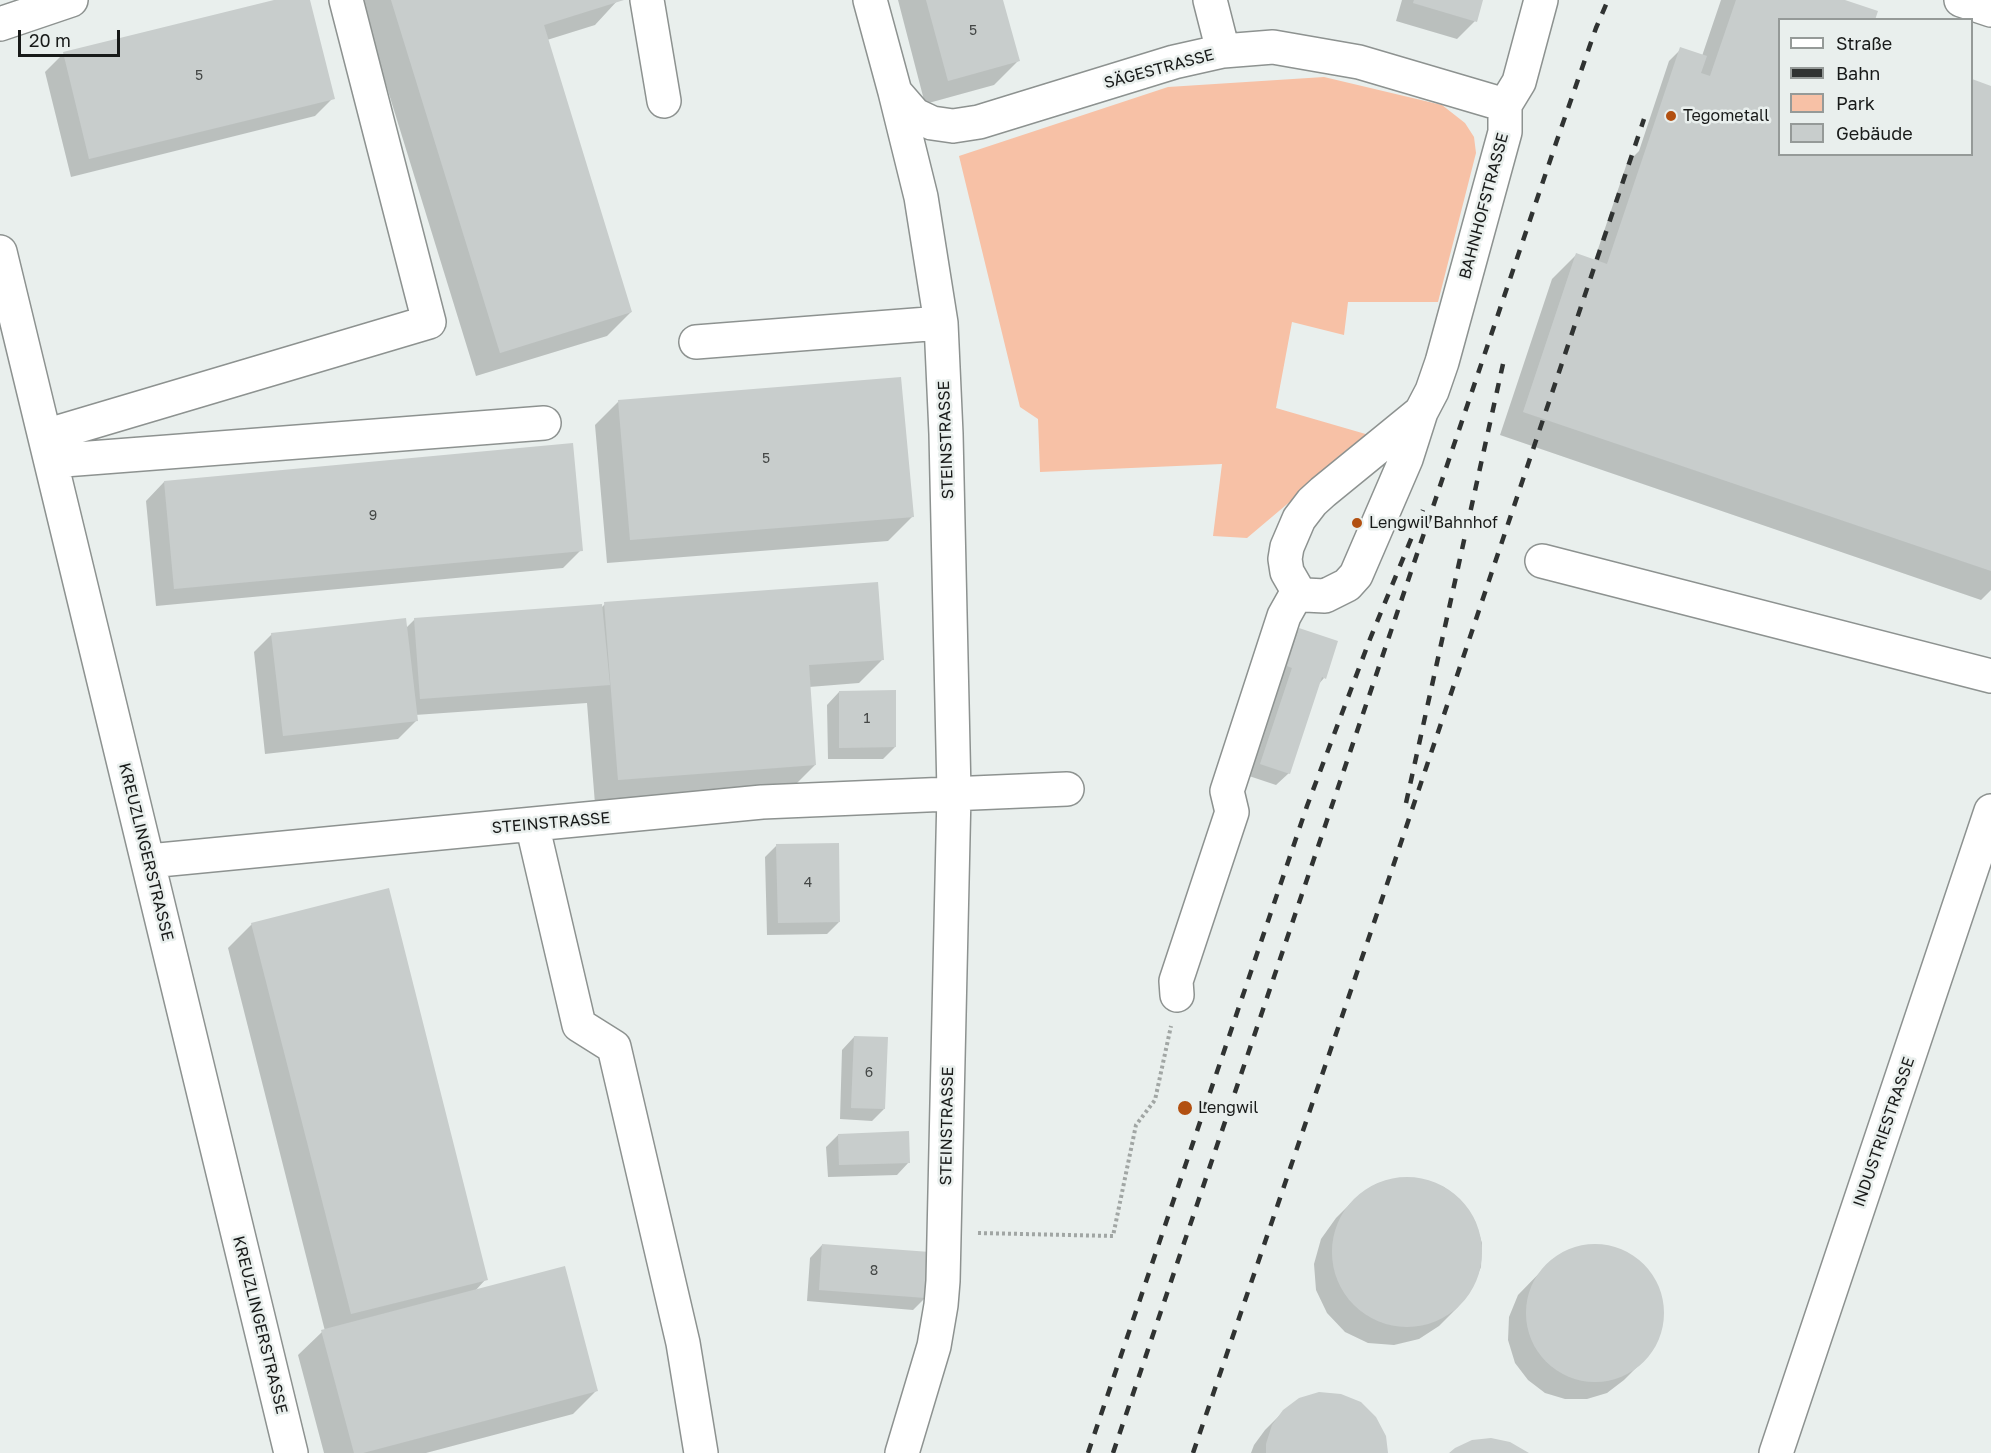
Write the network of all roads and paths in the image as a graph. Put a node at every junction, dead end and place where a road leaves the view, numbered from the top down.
1 (71, 0) edge
2 (346, 0) edge
3 (648, 0) edge
4 (870, 0) edge
5 (1210, 0) edge
6 (1541, 0) edge
7 (1961, 0) edge
8 (1991, 10) edge
9 (0, 24) edge
10 (1223, 51) junction
11 (895, 92) junction
12 (664, 101) dead end
13 (1505, 105) junction
14 (0, 252) edge
15 (941, 323) junction
16 (696, 342) dead end
17 (1422, 411) junction
18 (544, 423) dead end
19 (48, 448) junction
20 (1542, 561) dead end
21 (1298, 591) junction
22 (1991, 676) edge
23 (1067, 789) dead end
24 (954, 793) junction
25 (1991, 811) edge
26 (532, 824) junction
27 (148, 861) junction
28 (1177, 995) joint
29 (979, 1233) dead end
30 (291, 1453) edge
31 (701, 1453) edge
32 (902, 1453) edge
33 (1776, 1453) edge

1 - 9 street
2 - 19 street
3 - 12 street
4 - 11 street, STEINSTRASSE
5 - 10 street
6 - 13 street, BAHNHOFSTRASSE
7 - 8 street
10 - 11 street, SÄGESTRASSE
10 - 13 street, SÄGESTRASSE
11 - 15 street, STEINSTRASSE
13 - 17 street, BAHNHOFSTRASSE
14 - 19 street, KREUZLINGERSTRASSE
15 - 16 street
15 - 24 street, STEINSTRASSE
17 - 21 street
17 - 21 street, BAHNHOFSTRASSE
18 - 19 street
19 - 27 street, KREUZLINGERSTRASSE
20 - 22 street
21 - 28 street
23 - 24 street
24 - 26 street, STEINSTRASSE
24 - 32 street, STEINSTRASSE
25 - 33 street, INDUSTRIESTRASSE
26 - 27 street, STEINSTRASSE
26 - 31 street
27 - 30 street, KREUZLINGERSTRASSE
28 - 29 path

